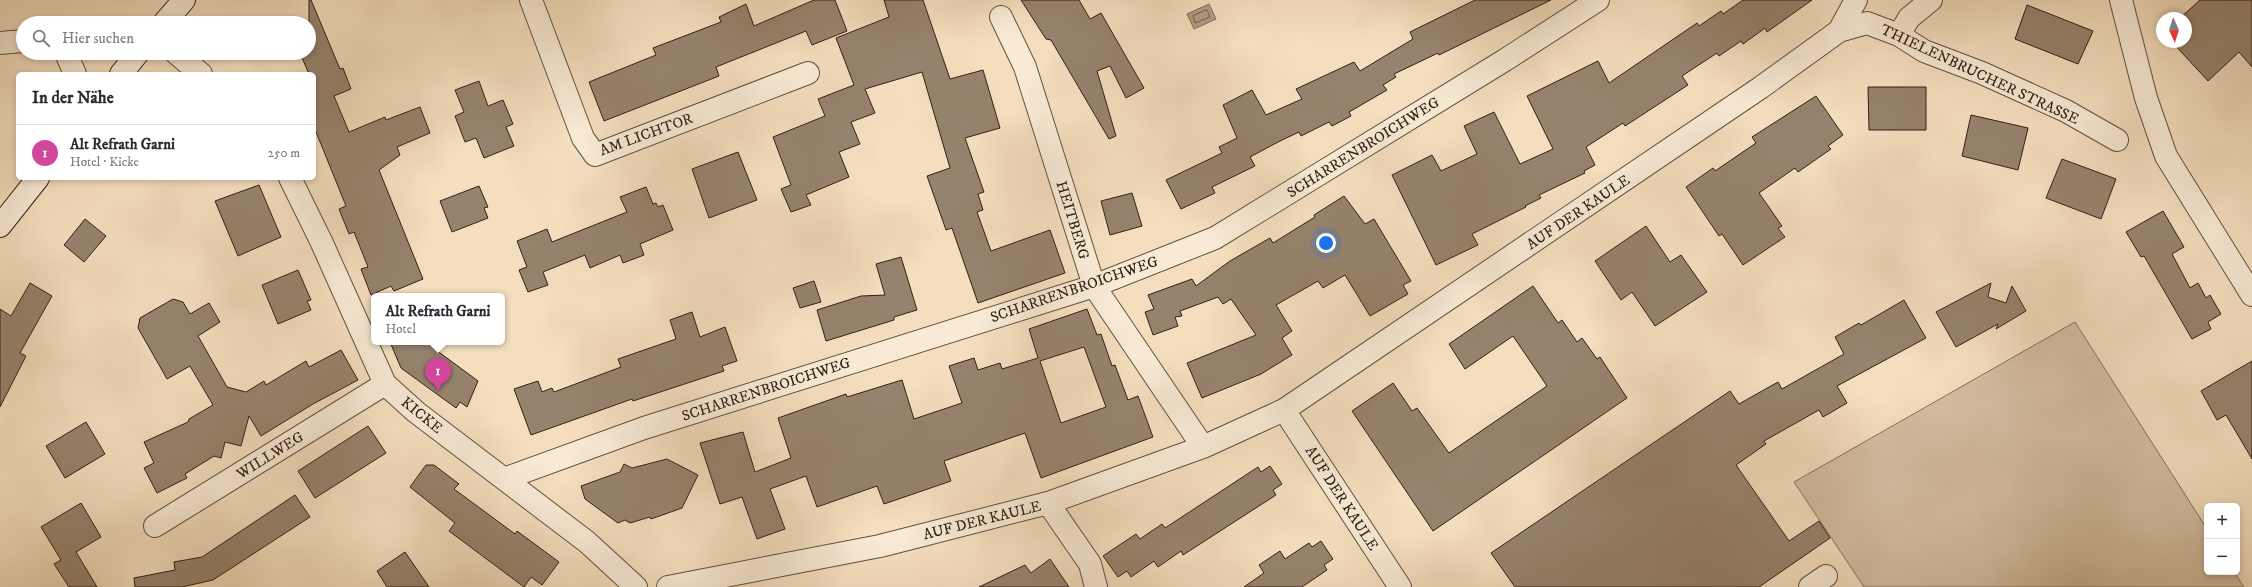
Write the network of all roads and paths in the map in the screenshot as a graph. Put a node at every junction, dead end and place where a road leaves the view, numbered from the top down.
1 (184, 0) edge
2 (531, 0) edge
3 (1598, 0) edge
4 (1856, 0) edge
5 (1931, 0) edge
6 (2121, 0) edge
7 (170, 16) edge
8 (1001, 17) dead end
9 (1839, 31) junction
10 (1899, 35) junction
11 (16, 42) edge
12 (0, 43) edge
13 (69, 60) edge
14 (132, 60) edge
15 (184, 60) edge
16 (74, 72) edge
17 (123, 72) edge
18 (199, 72) edge
19 (808, 73) dead end
20 (2117, 140) dead end
21 (36, 180) edge
22 (291, 180) edge
23 (0, 226) edge
24 (1094, 286) junction
25 (2252, 295) edge
26 (385, 384) junction
27 (1284, 410) junction
28 (1203, 447) junction
29 (504, 479) junction
30 (1048, 503) junction
31 (156, 526) dead end
32 (636, 587) edge
33 (668, 587) edge
34 (1096, 587) edge
35 (1400, 587) edge

1 - 7 street
2 - 19 street, AM LICHTOR
3 - 24 street, SCHARRENBROICHWEG
4 - 9 street, AUF DER KAULE
5 - 10 street
6 - 25 street
8 - 24 street, HEITBERG
9 - 10 street, THIELENBRUCHER STRASSE
9 - 27 street, AUF DER KAULE
10 - 20 street, THIELENBRUCHER STRASSE
11 - 12 street
13 - 16 street
14 - 17 street
15 - 18 street
21 - 23 street
22 - 26 street, KICKE
24 - 28 street, HEITBERG
24 - 29 street, SCHARRENBROICHWEG
26 - 29 street, KICKE
26 - 31 street, WILLWEG
27 - 28 street, AUF DER KAULE
27 - 35 street, AUF DER KAULE
28 - 30 street, AUF DER KAULE
29 - 32 street, KICKE
30 - 33 street, AUF DER KAULE
30 - 34 street

